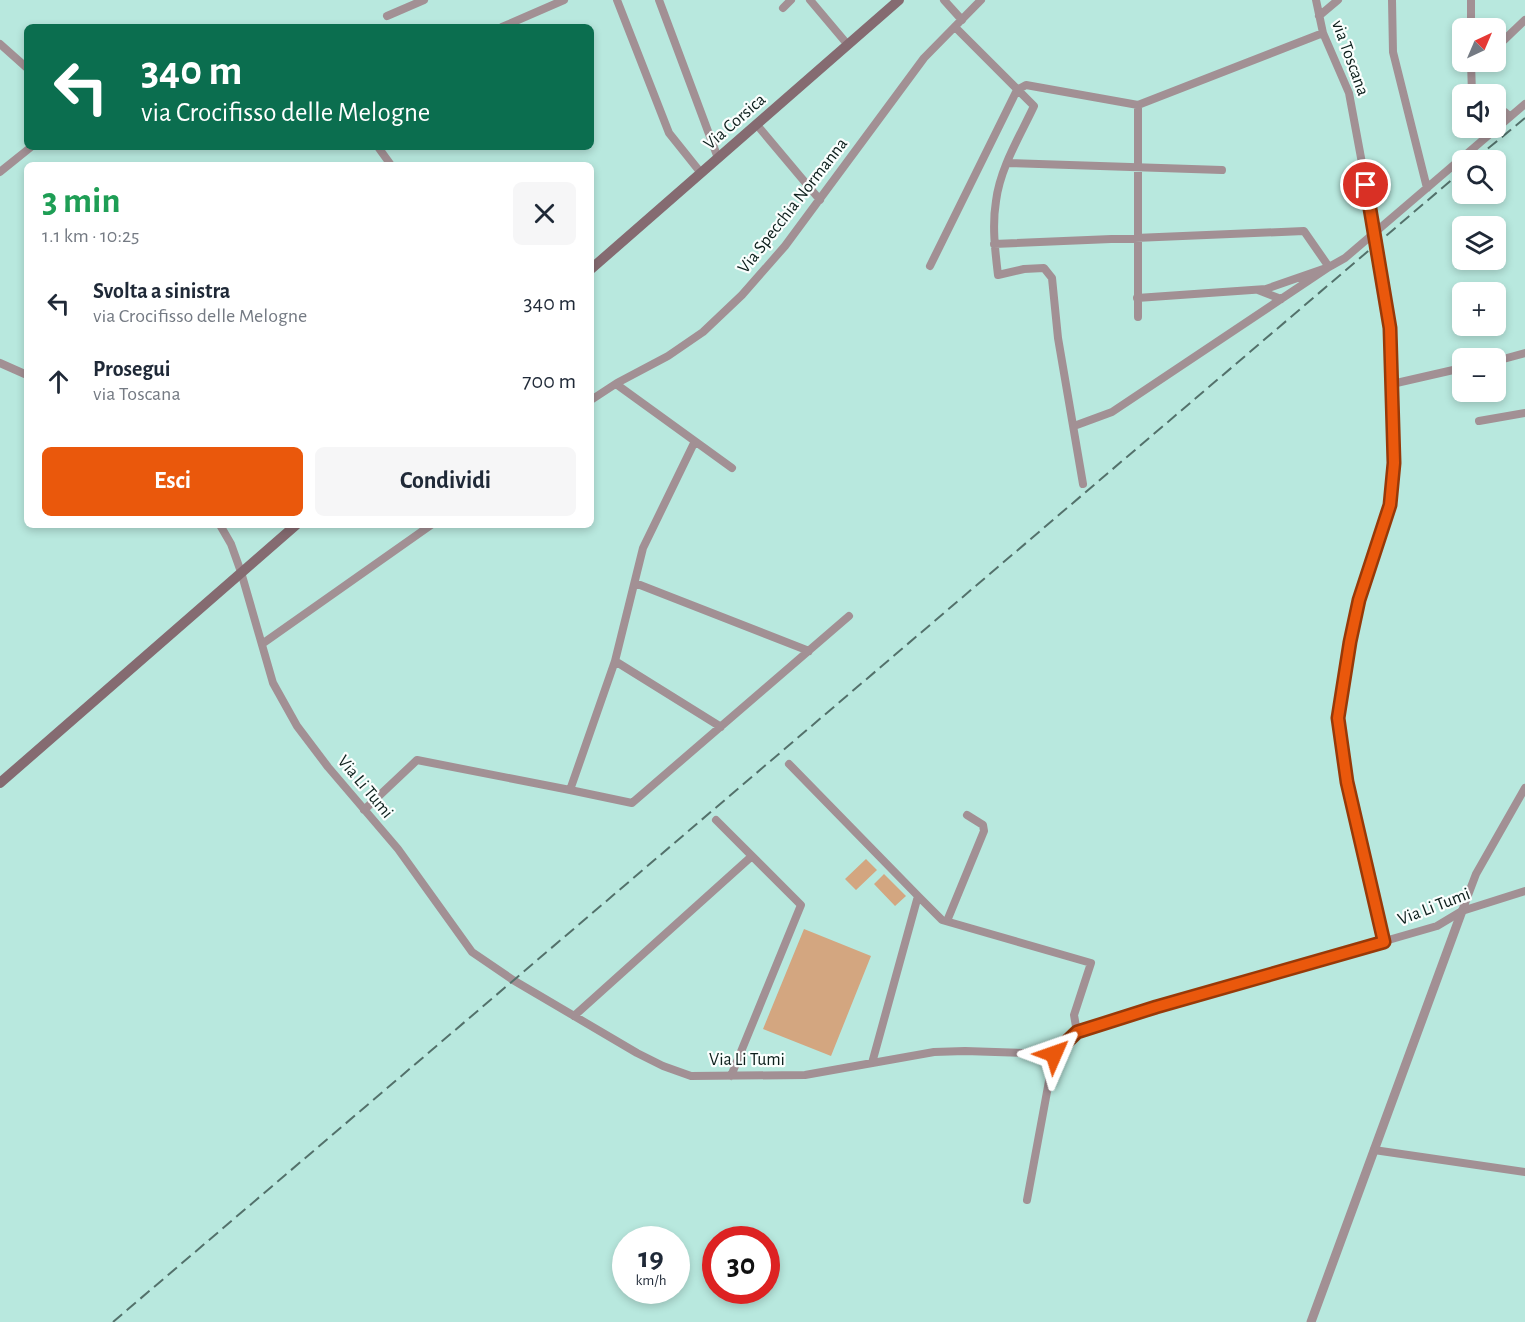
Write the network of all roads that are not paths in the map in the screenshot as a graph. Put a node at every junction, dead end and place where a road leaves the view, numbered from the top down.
1 (424, 0) edge
2 (564, 0) edge
3 (617, 0) edge
4 (659, 0) edge
5 (791, 0) edge
6 (810, 0) edge
7 (899, 0) edge
8 (944, 0) edge
9 (981, 0) edge
10 (1316, 0) edge
11 (1338, 0) edge
12 (1392, 0) edge
13 (1471, 0) edge
14 (783, 8) dead end
15 (387, 16) dead end
16 (1319, 16) junction
17 (1471, 18) edge
18 (962, 20) junction
19 (1525, 20) edge
20 (509, 24) edge
21 (955, 27) junction
22 (1323, 33) junction
23 (1506, 38) edge
24 (0, 44) edge
25 (848, 45) junction
26 (24, 65) edge
27 (1017, 90) junction
28 (1525, 104) edge
29 (1138, 105) junction
30 (1506, 113) edge
31 (1510, 117) junction
32 (756, 125) junction
33 (27, 150) edge
34 (718, 158) junction
35 (1007, 163) junction
36 (1137, 168) junction
37 (1222, 170) dead end
38 (0, 172) edge
39 (701, 173) junction
40 (1427, 188) junction
41 (819, 200) junction
42 (1375, 232) junction
43 (1137, 237) junction
44 (994, 244) junction
45 (594, 266) edge
46 (930, 266) dead end
47 (1329, 267) junction
48 (1257, 289) junction
49 (1137, 298) junction
50 (1281, 299) junction
51 (1138, 317) dead end
52 (1525, 353) edge
53 (1506, 358) edge
54 (0, 363) edge
55 (1452, 371) edge
56 (24, 374) edge
57 (615, 384) junction
58 (1392, 384) junction
59 (594, 398) edge
60 (1525, 413) edge
61 (1479, 421) dead end
62 (1074, 426) junction
63 (695, 441) junction
64 (732, 468) dead end
65 (1083, 484) dead end
66 (222, 528) edge
67 (292, 528) edge
68 (427, 528) edge
69 (241, 572) junction
70 (634, 583) junction
71 (849, 616) dead end
72 (262, 644) junction
73 (809, 651) junction
74 (615, 661) junction
75 (721, 726) junction
76 (789, 764) dead end
77 (0, 783) edge
78 (1525, 788) edge
79 (570, 790) junction
80 (364, 810) junction
81 (967, 815) dead end
82 (716, 820) dead end
83 (752, 856) junction
84 (1525, 891) edge
85 (918, 896) junction
86 (1462, 911) junction
87 (947, 921) junction
88 (1384, 942) junction
89 (574, 1016) junction
90 (1077, 1032) junction
91 (1054, 1054) junction
92 (872, 1063) junction
93 (731, 1076) junction
94 (1374, 1150) junction
95 (1525, 1172) edge
96 (1027, 1200) dead end
97 (1311, 1322) edge

1 - 15 street
2 - 20 street
3 - 39 street
4 - 34 street
5 - 14 street
6 - 25 street
7 - 25 main road, Via Corsica
8 - 18 street
9 - 18 street, Via Specchia Normanna
10 - 16 street, via Toscana
11 - 16 street
12 - 40 street
13 - 17 street
16 - 22 street, via Toscana
18 - 21 street, Via Specchia Normanna
19 - 23 street
21 - 27 street
21 - 41 street, Via Specchia Normanna
22 - 29 street
22 - 42 street, via Toscana
24 - 26 street
25 - 32 main road, Via Corsica
27 - 29 street
27 - 35 street
27 - 46 street
28 - 31 street
29 - 36 street
30 - 31 street
31 - 40 street
32 - 34 main road, Via Corsica
32 - 41 street
33 - 38 street
34 - 39 main road, Via Corsica
35 - 36 street
35 - 44 street
36 - 37 street
36 - 43 street
39 - 45 main road, Via Corsica
40 - 42 street
41 - 57 street, Via Specchia Normanna
42 - 47 street
42 - 58 street, via Toscana
43 - 44 street
43 - 47 street
43 - 49 street
44 - 62 street
47 - 48 street
47 - 50 street
48 - 49 street
48 - 50 street
49 - 51 street
50 - 62 street
52 - 53 street
54 - 56 street
55 - 58 street
57 - 59 street, Via Specchia Normanna
57 - 63 street
58 - 88 street, via Toscana
60 - 61 street
62 - 65 street
63 - 64 street
63 - 70 street
66 - 69 street, Via Li Tumi
67 - 69 main road
68 - 72 street
69 - 72 street, Via Li Tumi
69 - 77 main road
70 - 73 street
70 - 74 street
71 - 73 street
72 - 80 street, Via Li Tumi
73 - 75 street
74 - 75 street
74 - 79 street
75 - 79 street
76 - 85 street
78 - 86 street
79 - 80 street
80 - 89 street, Via Li Tumi
81 - 87 street
82 - 83 street
83 - 89 street
83 - 93 street
84 - 86 street, Via Li Tumi
85 - 87 street
85 - 92 street
86 - 88 street, Via Li Tumi
86 - 94 street
87 - 90 street
88 - 90 street, Via Li Tumi
89 - 93 street, Via Li Tumi
90 - 91 street, Via Li Tumi
91 - 92 street, Via Li Tumi
91 - 96 street
92 - 93 street, Via Li Tumi
94 - 95 street
94 - 97 street

